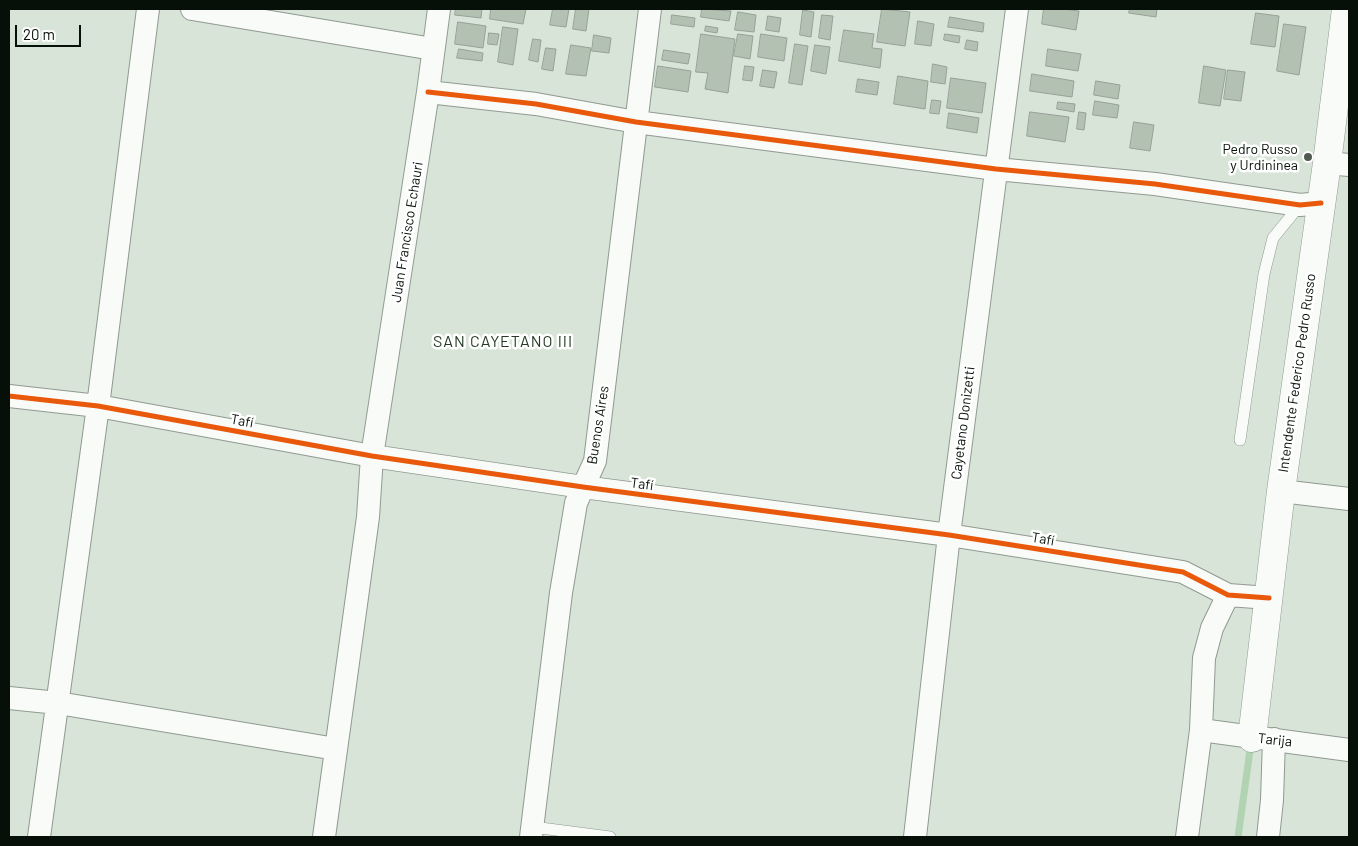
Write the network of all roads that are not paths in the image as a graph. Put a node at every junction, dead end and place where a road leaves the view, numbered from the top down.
1 (148, 9) edge
2 (192, 9) edge
3 (439, 9) edge
4 (650, 9) edge
5 (1017, 9) edge
6 (1346, 9) edge
7 (433, 49) junction
8 (428, 92) junction
9 (636, 122) junction
10 (1338, 164) edge
11 (996, 169) junction
12 (1310, 204) junction
13 (9, 396) edge
14 (98, 406) junction
15 (1240, 440) dead end
16 (372, 456) junction
17 (583, 487) junction
18 (1281, 491) junction
19 (1349, 499) edge
20 (949, 535) junction
21 (1228, 595) junction
22 (1269, 598) junction
23 (9, 698) edge
24 (58, 704) junction
25 (1201, 730) junction
26 (1263, 738) junction
27 (336, 749) junction
28 (1349, 750) edge
29 (532, 832) edge
30 (39, 837) edge
31 (324, 837) edge
32 (610, 837) edge
33 (915, 837) edge
34 (1188, 837) edge
35 (1268, 837) edge

1 - 14 street
2 - 7 street
3 - 7 street, Juan Francisco Echauri
4 - 9 street, Buenos Aires
5 - 11 street, Cayetano Donizetti
6 - 10 street, Intendente Federico Pedro Russo
7 - 8 street, Juan Francisco Echauri
8 - 9 street
8 - 16 street, Juan Francisco Echauri
9 - 11 street
9 - 17 street, Buenos Aires
10 - 12 street, Intendente Federico Pedro Russo
11 - 12 street
11 - 20 street, Cayetano Donizetti
12 - 15 lane
12 - 18 street, Intendente Federico Pedro Russo
13 - 14 street, Tafí
14 - 16 street, Tafí
14 - 24 street
16 - 17 street, Tafí
16 - 27 street, Juan Francisco Echauri
17 - 20 street, Tafí
17 - 29 street, Buenos Aires
18 - 19 street
18 - 22 street, Intendente Federico Pedro Russo
20 - 21 street, Tafí
20 - 33 street, Cayetano Donizetti
21 - 22 street, Tafí
21 - 25 street
22 - 26 street, Intendente Federico Pedro Russo
23 - 24 street
24 - 27 street
24 - 30 street
25 - 26 street, Tarija
25 - 34 street
26 - 28 street, Tarija
26 - 35 street
27 - 31 street, Juan Francisco Echauri
29 - 32 lane

